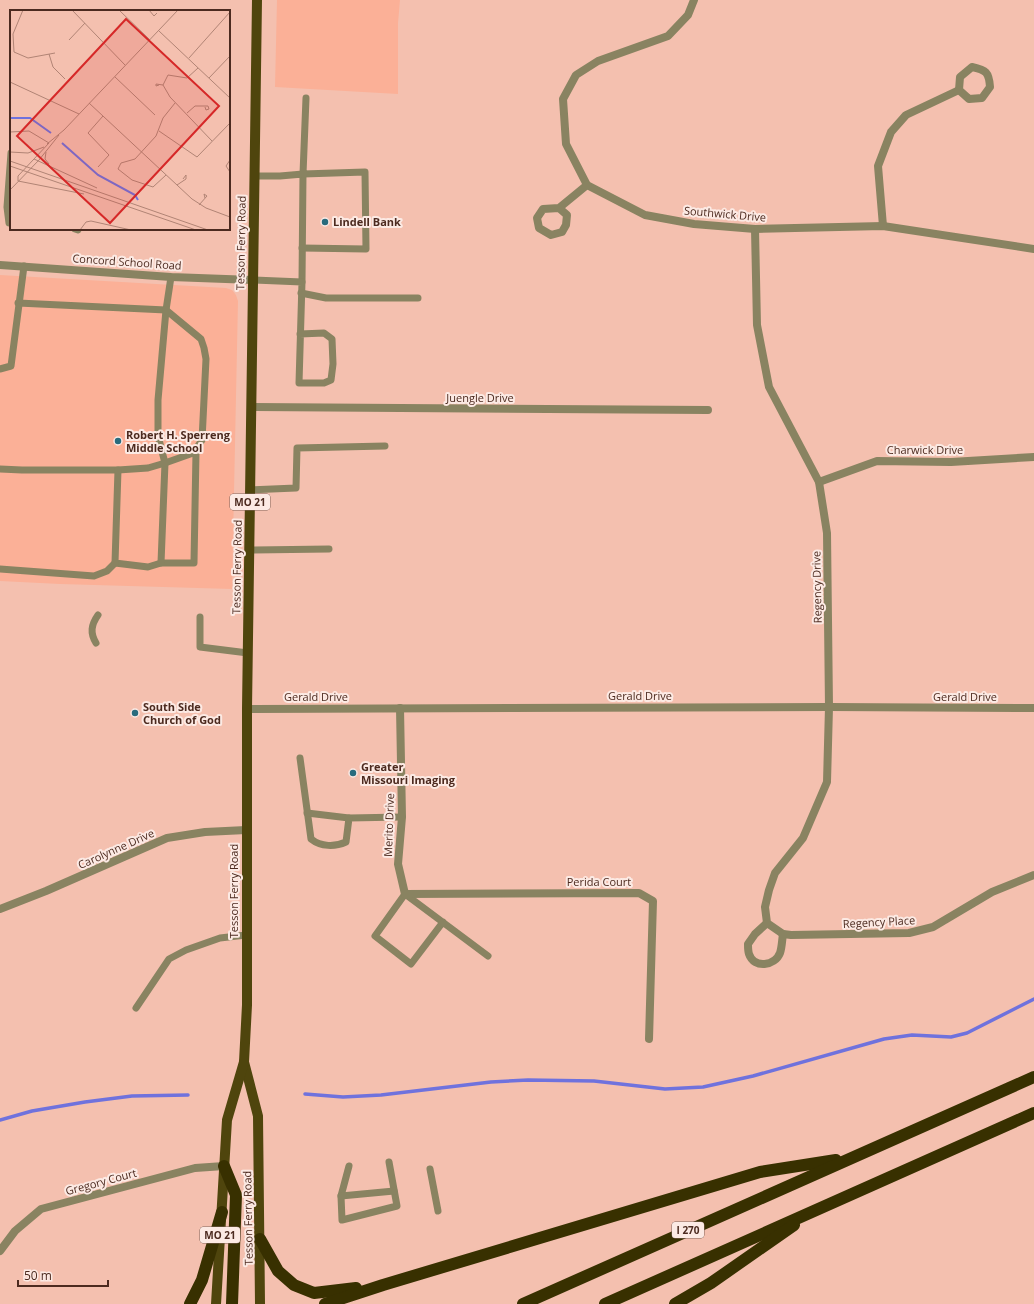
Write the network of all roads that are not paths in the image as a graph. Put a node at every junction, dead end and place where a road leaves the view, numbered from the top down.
1 (257, 0) edge
2 (694, 0) edge
3 (959, 90) dead end
4 (306, 98) dead end
5 (10, 166) edge
6 (303, 174) junction
7 (254, 176) junction
8 (587, 185) junction
9 (559, 208) dead end
10 (10, 223) edge
11 (883, 226) junction
12 (755, 229) junction
13 (302, 248) junction
14 (1034, 249) edge
15 (0, 265) edge
16 (24, 266) junction
17 (171, 277) junction
18 (253, 280) junction
19 (302, 282) junction
20 (301, 293) junction
21 (418, 298) dead end
22 (18, 303) junction
23 (166, 310) junction
24 (300, 334) junction
25 (0, 369) edge
26 (251, 407) junction
27 (708, 410) dead end
28 (385, 446) dead end
29 (196, 452) junction
30 (1034, 458) edge
31 (165, 464) junction
32 (0, 469) edge
33 (118, 470) junction
34 (819, 482) junction
35 (250, 490) junction
36 (330, 549) dead end
37 (250, 550) junction
38 (115, 562) junction
39 (160, 563) junction
40 (0, 569) edge
41 (98, 615) dead end
42 (200, 617) dead end
43 (96, 643) dead end
44 (248, 653) junction
45 (829, 707) junction
46 (400, 708) junction
47 (1034, 708) edge
48 (247, 709) junction
49 (300, 758) dead end
50 (307, 812) junction
51 (402, 817) junction
52 (349, 818) junction
53 (246, 830) junction
54 (1034, 875) edge
55 (405, 894) junction
56 (0, 909) edge
57 (443, 922) junction
58 (767, 923) junction
59 (783, 934) junction
60 (246, 935) junction
61 (488, 956) dead end
62 (136, 1008) dead end
63 (650, 1039) dead end
64 (244, 1062) junction
65 (1034, 1076) edge
66 (1034, 1113) edge
67 (853, 1157) junction
68 (389, 1162) dead end
69 (224, 1166) junction
70 (349, 1166) dead end
71 (430, 1169) dead end
72 (394, 1191) junction
73 (341, 1196) junction
74 (818, 1209) junction
75 (438, 1211) dead end
76 (222, 1212) junction
77 (260, 1239) junction
78 (0, 1251) edge
79 (383, 1285) junction
80 (190, 1304) edge
81 (216, 1304) edge
82 (232, 1304) edge
83 (260, 1304) edge
84 (325, 1304) edge
85 (523, 1304) edge
86 (605, 1304) edge
87 (675, 1304) edge

1 - 7 main road, Tesson Ferry Road / MO 21
2 - 8 street
3 - 11 street
4 - 6 lane
5 - 10 lane
6 - 7 lane
6 - 13 lane
6 - 13 lane
7 - 18 main road, Tesson Ferry Road / MO 21
8 - 9 street
8 - 12 street, Southwick Drive
11 - 12 street, Southwick Drive
11 - 14 street, Southwick Drive
12 - 34 street, Regency Drive
13 - 19 lane
15 - 16 street, Concord School Road
16 - 17 street, Concord School Road
16 - 22 lane
17 - 18 street, Concord School Road
17 - 23 lane
18 - 19 lane
18 - 26 main road, Tesson Ferry Road / MO 21
19 - 20 lane
20 - 21 lane
20 - 24 lane
22 - 23 lane
22 - 25 lane
23 - 29 lane
23 - 31 lane
24 - 24 lane
26 - 27 street, Juengle Drive
26 - 35 main road, Tesson Ferry Road / MO 21
28 - 35 lane
29 - 31 lane
29 - 39 lane
30 - 34 street, Charwick Drive
31 - 33 lane
31 - 39 lane
32 - 33 lane
33 - 38 lane
34 - 45 street, Regency Drive
35 - 37 main road, Tesson Ferry Road / MO 21
36 - 37 lane
37 - 44 main road, Tesson Ferry Road / MO 21
38 - 39 lane
38 - 40 lane
41 - 43 lane
42 - 44 lane
44 - 48 main road, Tesson Ferry Road / MO 21
45 - 46 street, Gerald Drive
45 - 47 street, Gerald Drive
45 - 58 street, Regency Drive
46 - 48 street, Gerald Drive
46 - 51 street, Merito Drive
48 - 53 main road, Tesson Ferry Road / MO 21
49 - 50 lane
50 - 52 lane
50 - 52 lane
51 - 52 lane
51 - 55 street, Merito Drive
53 - 56 street, Carolynne Drive
53 - 60 main road, Tesson Ferry Road / MO 21
54 - 59 street, Regency Place
55 - 57 lane
55 - 57 lane
55 - 63 street, Perida Court
57 - 61 lane
58 - 59 street
58 - 59 street
60 - 62 lane
60 - 64 main road, Tesson Ferry Road / MO 21
64 - 69 main road, Tesson Ferry Road / MO 21
64 - 77 main road, Tesson Ferry Road / MO 21
65 - 67 highway, I 270
66 - 74 highway
67 - 79 highway
67 - 85 highway, I 270
68 - 72 lane
69 - 76 main road, Tesson Ferry Road / MO 21
69 - 78 street, Gregory Court
69 - 82 highway
70 - 73 lane
71 - 75 lane
72 - 73 lane
72 - 73 lane
74 - 86 highway
74 - 87 highway
76 - 80 highway
76 - 81 main road, Tesson Ferry Road / MO 21
77 - 79 highway
77 - 83 main road, Tesson Ferry Road / MO 21
79 - 84 highway

